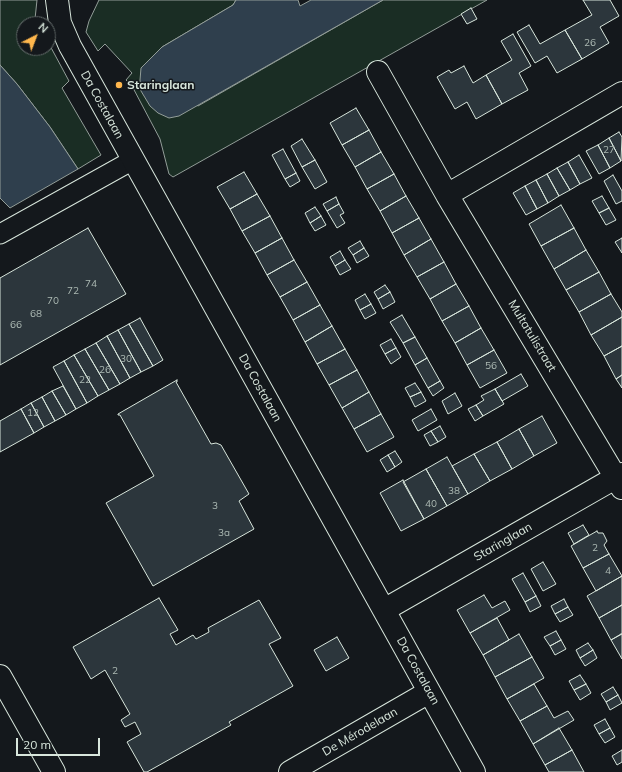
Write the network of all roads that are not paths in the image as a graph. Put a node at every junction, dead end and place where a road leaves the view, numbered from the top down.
1 (57, 0) edge
2 (378, 72) dead end
3 (622, 92) edge
4 (133, 160) junction
5 (447, 194) junction
6 (0, 234) edge
7 (620, 480) edge
8 (384, 610) junction
9 (0, 676) edge
10 (429, 692) junction
11 (54, 772) edge
12 (290, 772) edge
13 (474, 772) edge

1 - 4 street, Da Costalaan
2 - 5 street, Multatulistraat
3 - 5 street
4 - 6 street
4 - 8 street, Da Costalaan
5 - 7 street, Multatulistraat
7 - 8 street, Staringlaan
8 - 10 street, Da Costalaan
9 - 11 street
10 - 12 street, De Mérodelaan
10 - 13 street, Da Costalaan

